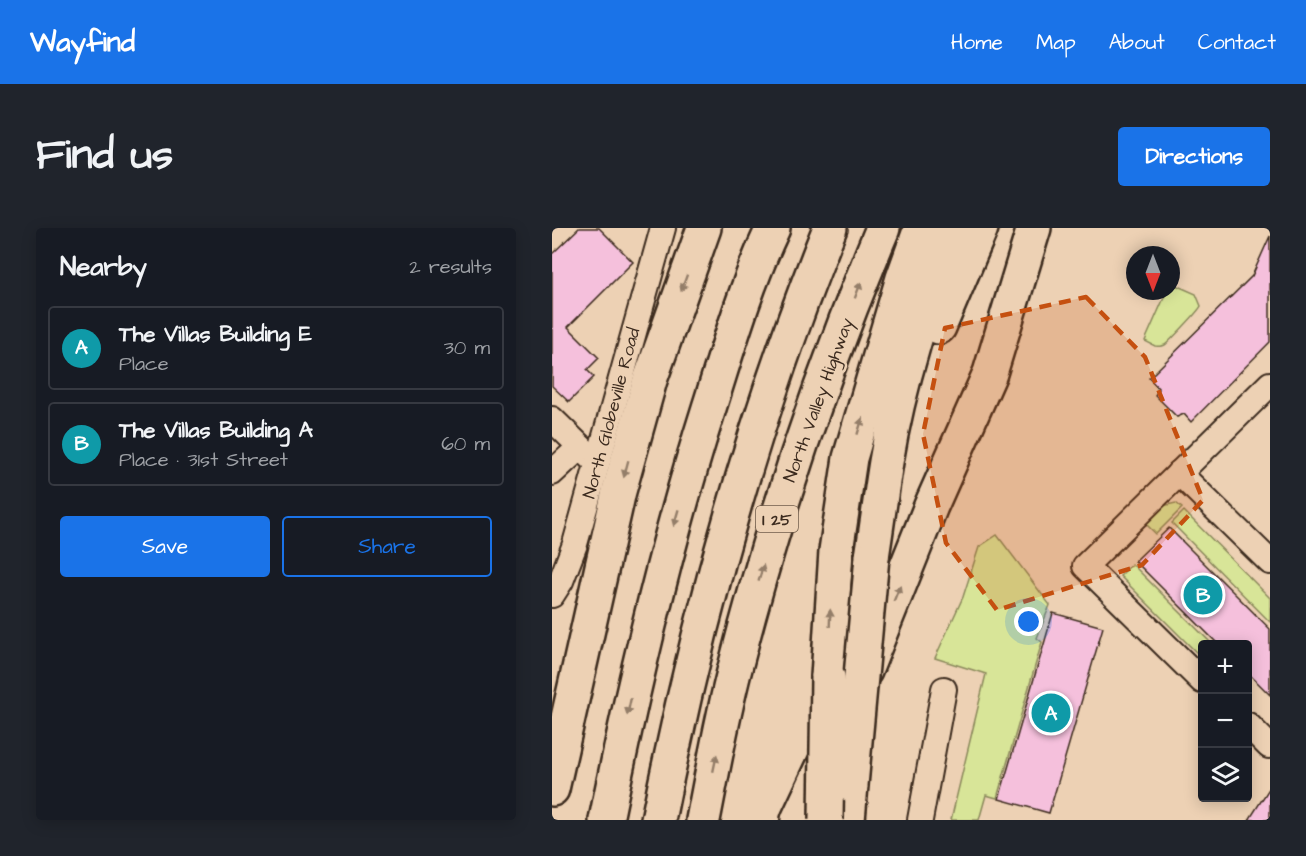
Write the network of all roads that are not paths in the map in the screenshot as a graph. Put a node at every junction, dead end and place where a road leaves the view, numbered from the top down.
1 (663, 228) edge
2 (704, 228) edge
3 (773, 228) edge
4 (830, 228) edge
5 (883, 228) edge
6 (921, 228) edge
7 (952, 228) edge
8 (981, 228) edge
9 (1015, 228) edge
10 (1034, 228) edge
11 (1270, 384) edge
12 (552, 419) edge
13 (580, 447) junction
14 (597, 464) junction
15 (1179, 472) junction
16 (552, 473) edge
17 (932, 506) junction
18 (877, 523) junction
19 (1270, 562) edge
20 (552, 595) edge
21 (1198, 676) edge
22 (945, 690) dead end
23 (1252, 729) edge
24 (1270, 744) edge
25 (552, 789) edge
26 (606, 820) edge
27 (658, 820) edge
28 (703, 820) edge
29 (798, 820) edge
30 (826, 820) edge
31 (848, 820) edge
32 (920, 820) edge

1 - 14 street, North Globeville Road
2 -> 25 highway
3 -> 26 highway
4 - 27 highway
28 -> 5 highway, North Valley Highway / I 25
30 -> 6 highway, bridge
7 - 18 highway
8 - 18 highway
9 - 17 highway
10 - 17 highway
11 - 15 street
12 - 13 street
13 - 14 street
13 - 16 street
14 - 20 street, North Globeville Road
15 - 19 street
15 - 21 street
29 -> 17 highway
18 - 31 highway, bridge
22 - 32 street
23 - 24 street

